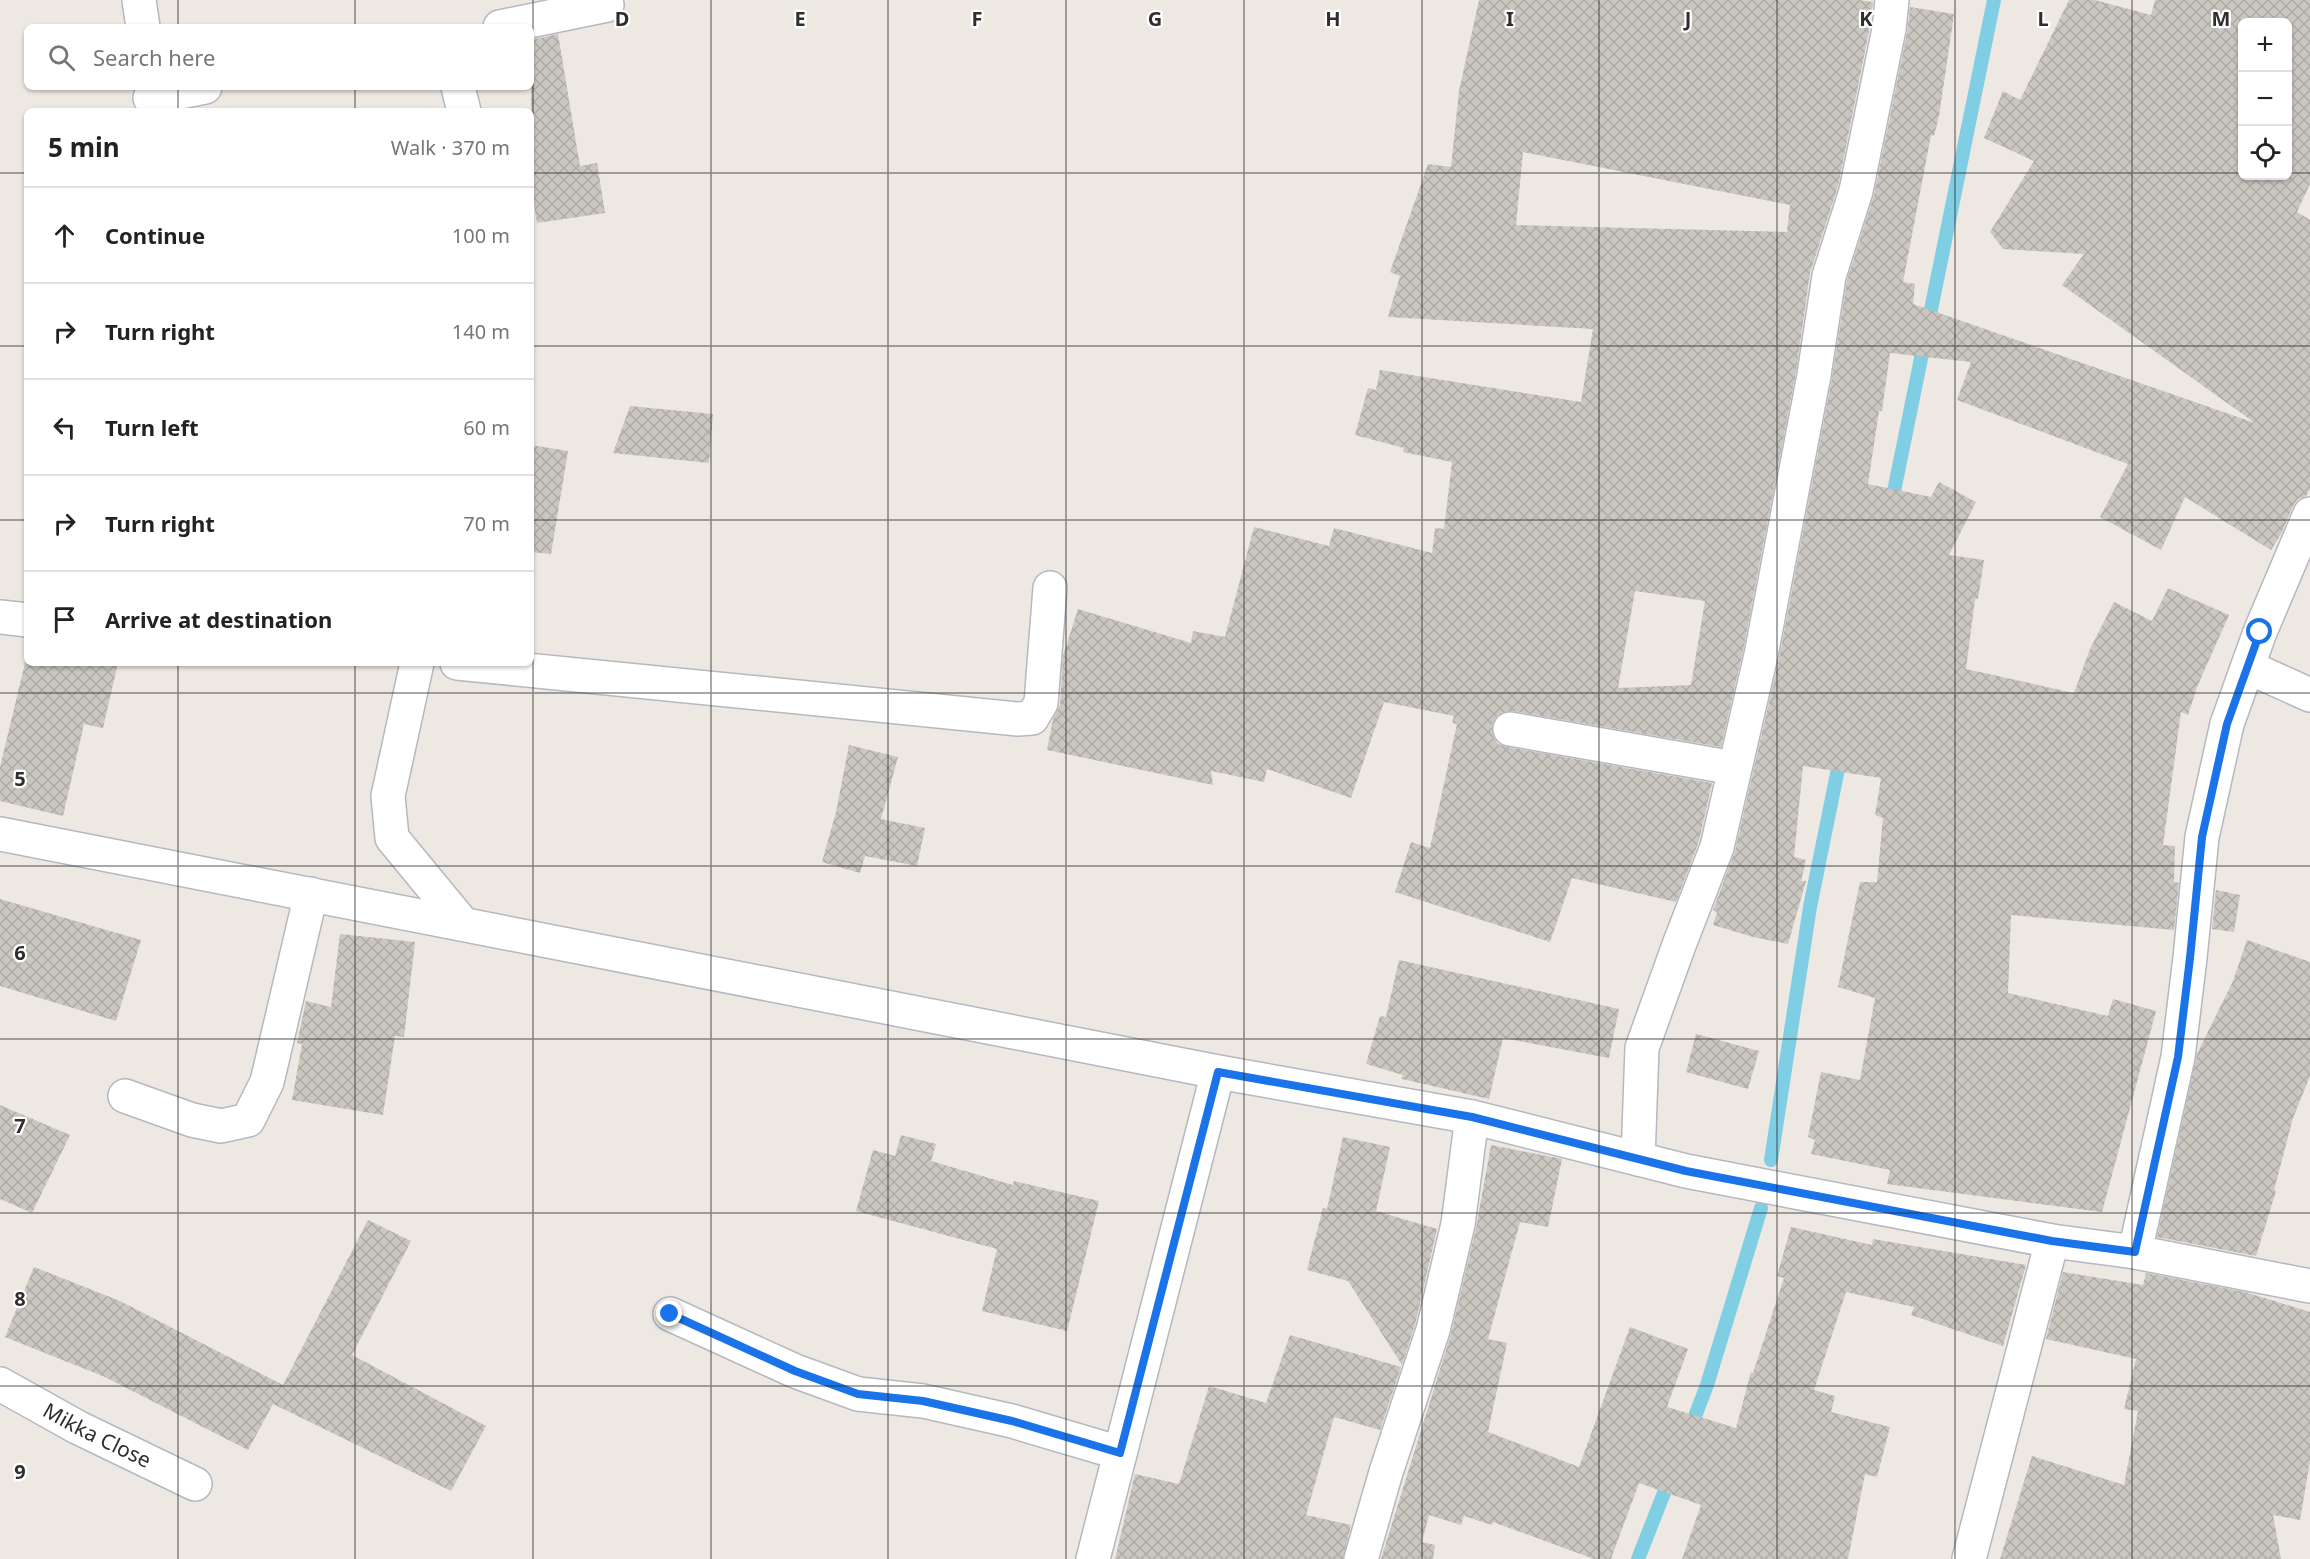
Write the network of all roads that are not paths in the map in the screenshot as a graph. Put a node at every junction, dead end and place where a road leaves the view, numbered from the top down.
1 (139, 0) edge
2 (1892, 0) edge
3 (607, 5) dead end
4 (143, 24) edge
5 (515, 24) edge
6 (190, 90) edge
7 (459, 90) edge
8 (147, 99) edge
9 (463, 108) edge
10 (2310, 514) edge
11 (1050, 588) dead end
12 (0, 617) edge
13 (24, 620) edge
14 (416, 666) edge
15 (487, 666) edge
16 (2248, 667) junction
17 (2310, 694) edge
18 (1510, 729) dead end
19 (1734, 768) junction
20 (0, 834) edge
21 (310, 894) junction
22 (463, 924) junction
23 (1218, 1072) junction
24 (125, 1096) dead end
25 (1472, 1117) junction
26 (1638, 1158) junction
27 (2052, 1241) junction
28 (2135, 1252) junction
29 (2310, 1286) edge
30 (670, 1314) dead end
31 (0, 1384) edge
32 (1120, 1453) junction
33 (195, 1484) dead end
34 (1093, 1559) edge
35 (1361, 1559) edge
36 (1969, 1559) edge

1 - 4 street
2 - 19 street
3 - 5 street
6 - 8 street
7 - 9 street
10 - 16 street
11 - 15 street
12 - 13 street
14 - 22 street
16 - 17 street
16 - 28 street
18 - 19 street
19 - 26 street
20 - 21 street
21 - 22 street
21 - 24 street
22 - 23 street
23 - 25 street
23 - 32 street
25 - 26 street
25 - 35 street
26 - 27 street
27 - 28 street
27 - 36 street
28 - 29 street
30 - 32 street
31 - 33 street, Mikka Close
32 - 34 street

